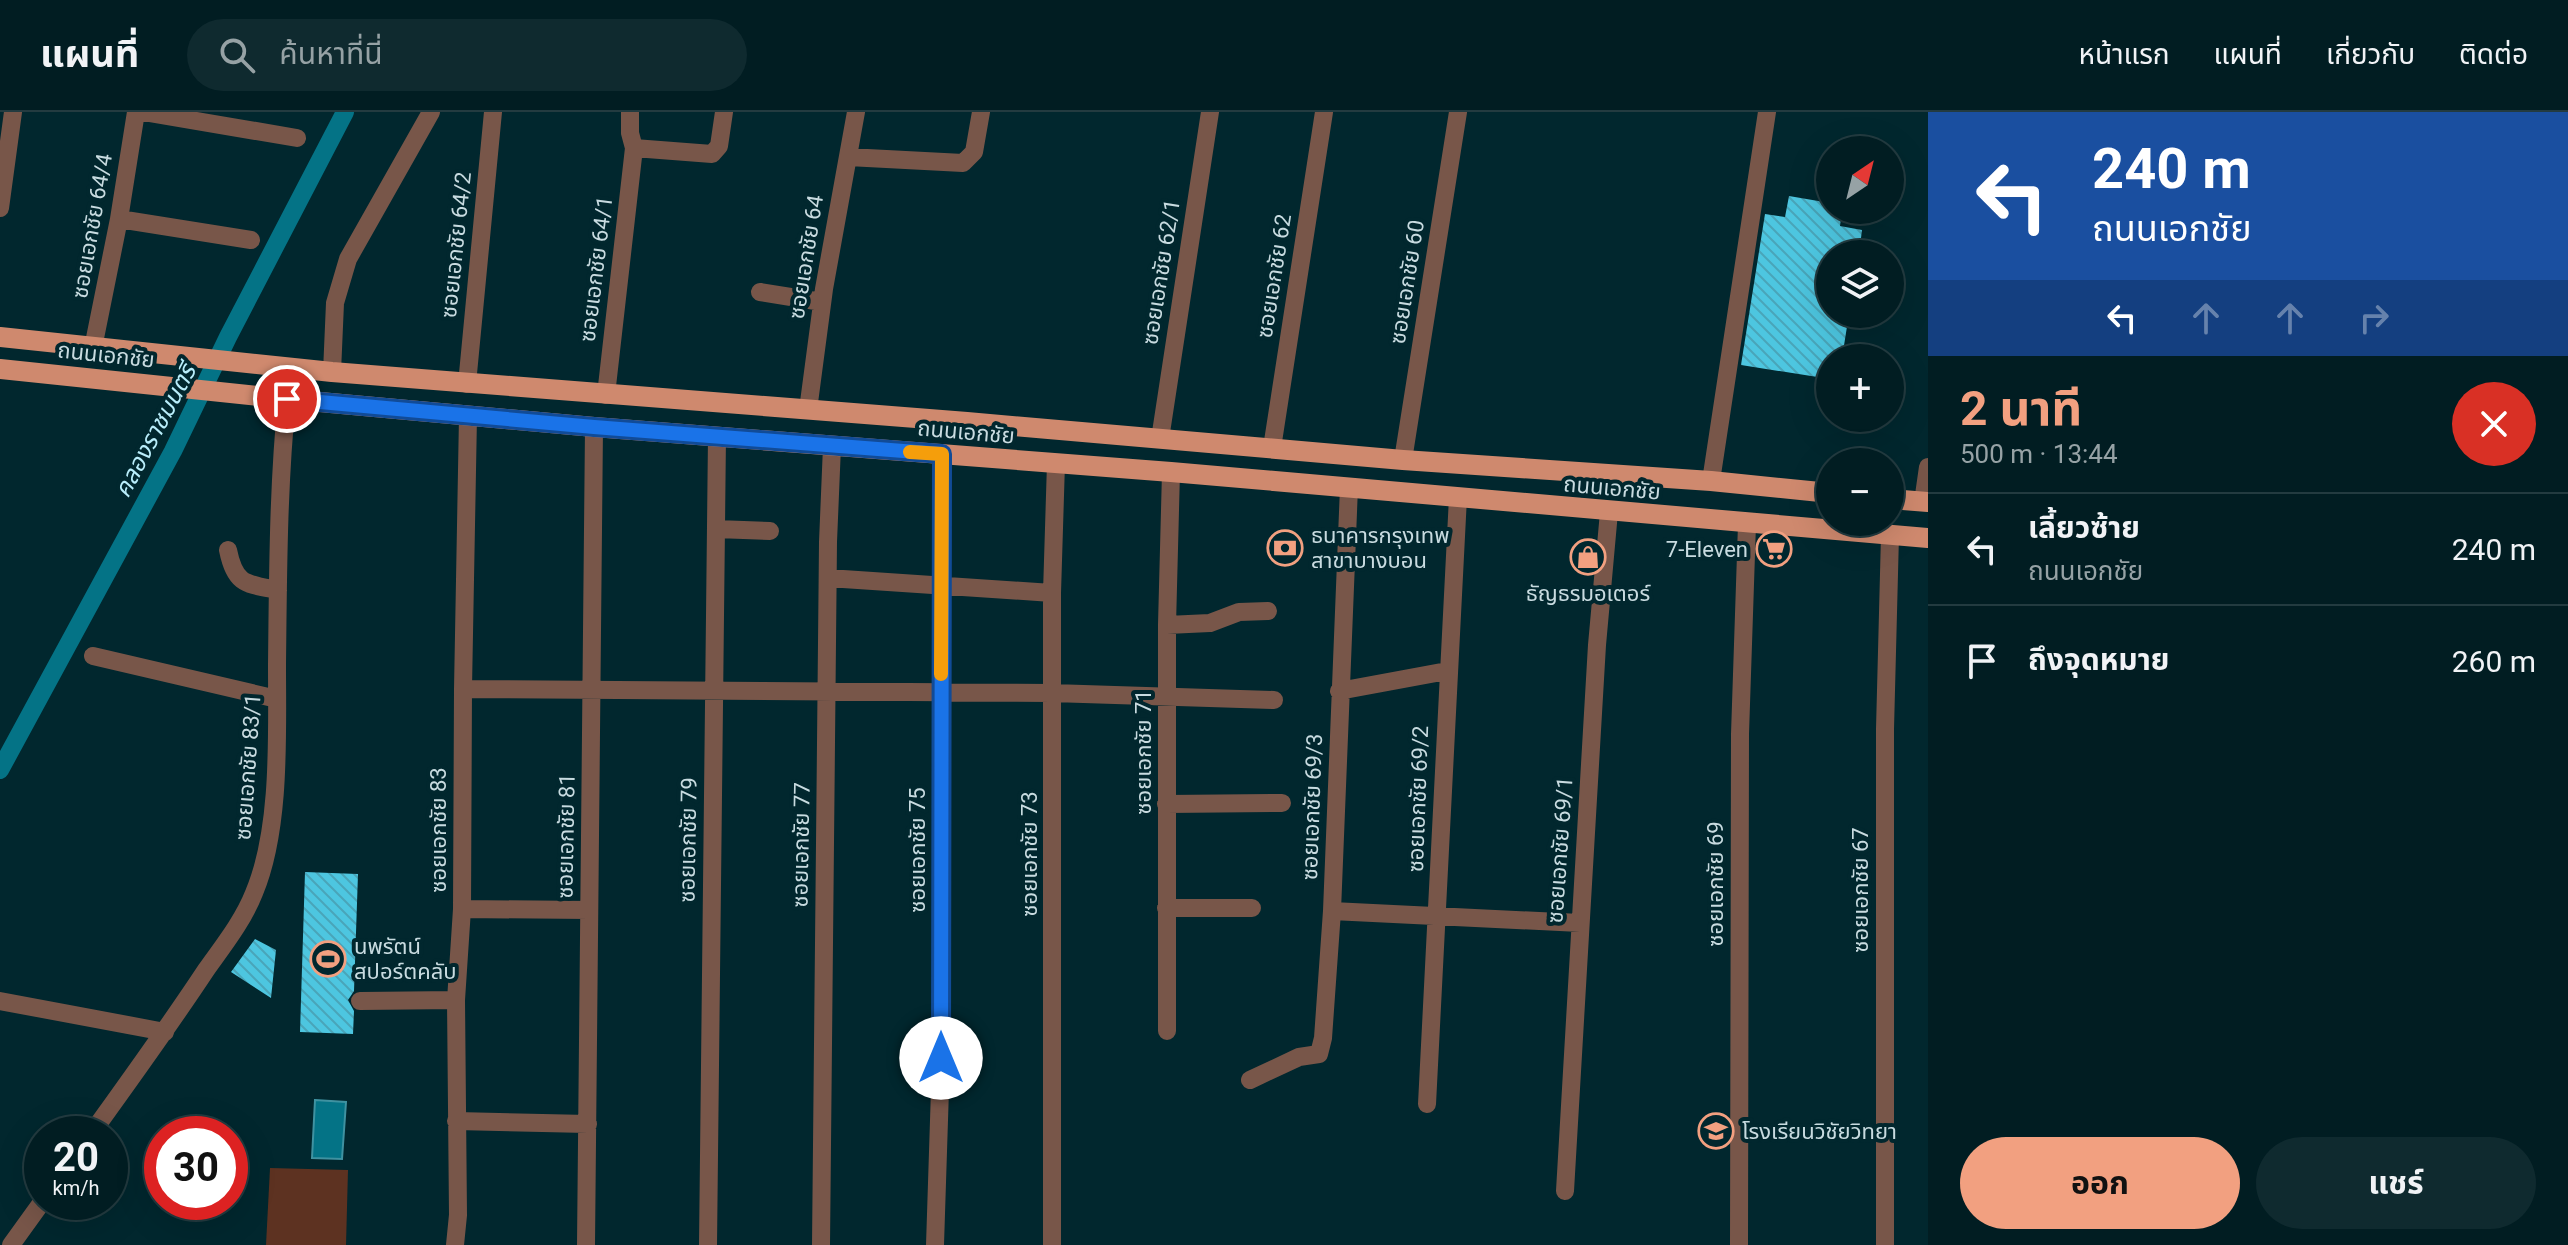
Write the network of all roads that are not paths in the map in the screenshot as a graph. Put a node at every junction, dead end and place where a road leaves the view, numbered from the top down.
1 (13, 112) edge
2 (136, 112) edge
3 (143, 112) edge
4 (431, 112) edge
5 (493, 112) edge
6 (630, 112) edge
7 (724, 112) edge
8 (856, 112) edge
9 (981, 112) edge
10 (1210, 112) edge
11 (1324, 112) edge
12 (1458, 112) edge
13 (1767, 112) edge
14 (5, 131) edge
15 (297, 138) dead end
16 (634, 148) junction
17 (848, 157) junction
18 (0, 208) edge
19 (119, 219) junction
20 (251, 240) dead end
21 (760, 292) dead end
22 (822, 302) junction
23 (0, 337) edge
24 (93, 348) junction
25 (0, 369) edge
26 (332, 372) junction
27 (467, 384) junction
28 (606, 395) junction
29 (287, 399) junction
30 (808, 410) junction
31 (468, 416) junction
32 (881, 416) junction
33 (594, 427) junction
34 (717, 436) junction
35 (1160, 439) junction
36 (832, 446) junction
37 (1272, 448) junction
38 (878, 449) junction
39 (942, 454) junction
40 (1403, 460) junction
41 (1056, 463) junction
42 (1928, 467) edge
43 (1171, 472) junction
44 (1711, 481) junction
45 (1349, 487) junction
46 (1816, 492) edge
47 (1458, 497) junction
48 (1904, 500) edge
49 (1925, 502) edge
50 (1609, 512) junction
51 (1747, 524) junction
52 (716, 529) junction
53 (1816, 529) edge
54 (770, 531) dead end
55 (1890, 536) edge
56 (1903, 536) edge
57 (1928, 538) edge
58 (228, 550) dead end
59 (828, 578) junction
60 (943, 586) junction
61 (278, 590) junction
62 (1052, 593) junction
63 (1268, 611) dead end
64 (1167, 625) junction
65 (93, 656) dead end
66 (1447, 671) junction
67 (463, 689) junction
68 (593, 690) junction
69 (714, 691) junction
70 (1339, 691) junction
71 (941, 692) junction
72 (827, 693) junction
73 (1052, 693) junction
74 (1168, 698) junction
75 (277, 699) junction
76 (1274, 700) dead end
77 (1282, 803) dead end
78 (1166, 804) junction
79 (1166, 908) junction
80 (1252, 908) dead end
81 (462, 909) junction
82 (589, 910) junction
83 (1332, 911) junction
84 (1437, 915) junction
85 (1580, 923) junction
86 (456, 1000) junction
87 (0, 1001) edge
88 (360, 1001) dead end
89 (1167, 1031) dead end
90 (165, 1032) junction
91 (1250, 1080) dead end
92 (1427, 1104) dead end
93 (104, 1116) edge
94 (456, 1121) junction
95 (588, 1124) junction
96 (1565, 1191) dead end
97 (29, 1220) edge
98 (11, 1245) edge
99 (455, 1245) edge
100 (586, 1245) edge
101 (708, 1245) edge
102 (821, 1245) edge
103 (935, 1245) edge
104 (1052, 1245) edge
105 (1739, 1245) edge
106 (1885, 1245) edge

1 - 14 street
2 - 19 street, ซอยเอกชัย 64/4
3 - 15 street
4 - 26 street
5 - 27 street, ซอยเอกชัย 64/2
6 - 16 street, ซอยเอกชัย 64/1
7 - 16 street
8 - 17 street, ซอยเอกชัย 64
9 - 17 street
10 - 35 street, ซอยเอกชัย 62/1
11 - 37 street, ซอยเอกชัย 62
12 - 40 street, ซอยเอกชัย 60
13 - 44 street
14 - 18 street
16 - 28 street, ซอยเอกชัย 64/1
17 - 22 street, ซอยเอกชัย 64
19 - 20 street
19 - 24 street, ซอยเอกชัย 64/4
21 - 22 street
22 - 30 street, ซอยเอกชัย 64
23 - 24 main road, ถนนเอกชัย
24 - 26 main road, ถนนเอกชัย
25 - 29 main road, ถนนเอกชัย
26 - 27 main road, ถนนเอกชัย
27 - 28 main road, ถนนเอกชัย
28 - 30 main road, ถนนเอกชัย
29 - 31 main road, ถนนเอกชัย
29 - 61 street, ซอยเอกชัย 83/1
30 - 32 main road, ถนนเอกชัย
31 - 33 main road, ถนนเอกชัย
31 - 67 street, ซอยเอกชัย 83
32 - 35 main road, ถนนเอกชัย
32 - 38 main road
33 - 34 main road, ถนนเอกชัย
33 - 68 street, ซอยเอกชัย 81
34 - 36 main road, ถนนเอกชัย
34 - 52 street, ซอยเอกชัย 79
35 - 37 main road, ถนนเอกชัย
36 - 38 main road, ถนนเอกชัย
36 - 59 street, ซอยเอกชัย 77
37 - 40 main road, ถนนเอกชัย
38 - 39 main road, ถนนเอกชัย
39 - 41 main road, ถนนเอกชัย
39 - 60 street, ซอยเอกชัย 75
40 - 44 main road, ถนนเอกชัย
41 - 43 main road, ถนนเอกชัย
41 - 62 street, ซอยเอกชัย 73
42 - 49 street
43 - 45 main road, ถนนเอกชัย
43 - 64 street, ซอยเอกชัย 71
44 - 46 main road, ถนนเอกชัย
45 - 47 main road, ถนนเอกชัย
45 - 70 street, ซอยเอกชัย 69/3
47 - 50 main road, ถนนเอกชัย
47 - 66 street, ซอยเอกชัย 69/2
48 - 49 main road
50 - 51 main road, ถนนเอกชัย
50 - 85 street, ซอยเอกชัย 69/1
51 - 53 main road, ถนนเอกชัย
51 - 105 street, ซอยเอกชัย 69
52 - 54 street
52 - 69 street, ซอยเอกชัย 79
55 - 106 street, ซอยเอกชัย 67
56 - 57 main road, ถนนเอกชัย
58 - 61 street
59 - 60 street
59 - 72 street, ซอยเอกชัย 77
60 - 62 street
60 - 71 street, ซอยเอกชัย 75
61 - 75 street, ซอยเอกชัย 83/1
62 - 73 street, ซอยเอกชัย 73
63 - 64 street
64 - 74 street, ซอยเอกชัย 71
65 - 75 street
66 - 70 street
66 - 84 street, ซอยเอกชัย 69/2
67 - 68 street
67 - 81 street, ซอยเอกชัย 83
68 - 69 street
68 - 82 street, ซอยเอกชัย 81
69 - 72 street
69 - 101 street, ซอยเอกชัย 79
70 - 83 street, ซอยเอกชัย 69/3
71 - 72 street
71 - 73 street
71 - 103 street, ซอยเอกชัย 75
72 - 102 street, ซอยเอกชัย 77
73 - 74 street
73 - 104 street, ซอยเอกชัย 73
74 - 76 street
74 - 78 street, ซอยเอกชัย 71
75 - 90 street, ซอยเอกชัย 83/1
77 - 78 street
78 - 79 street, ซอยเอกชัย 71
79 - 80 street
79 - 89 street, ซอยเอกชัย 71
81 - 82 street
81 - 86 street, ซอยเอกชัย 83
82 - 95 street, ซอยเอกชัย 81
83 - 84 street
83 - 91 street, ซอยเอกชัย 69/3
84 - 85 street
84 - 92 street, ซอยเอกชัย 69/2
85 - 96 street, ซอยเอกชัย 69/1
86 - 88 street
86 - 94 street, ซอยเอกชัย 83
87 - 90 street
90 - 93 street, ซอยเอกชัย 83/1
94 - 95 street
94 - 99 street, ซอยเอกชัย 83
95 - 100 street, ซอยเอกชัย 81
97 - 98 street

